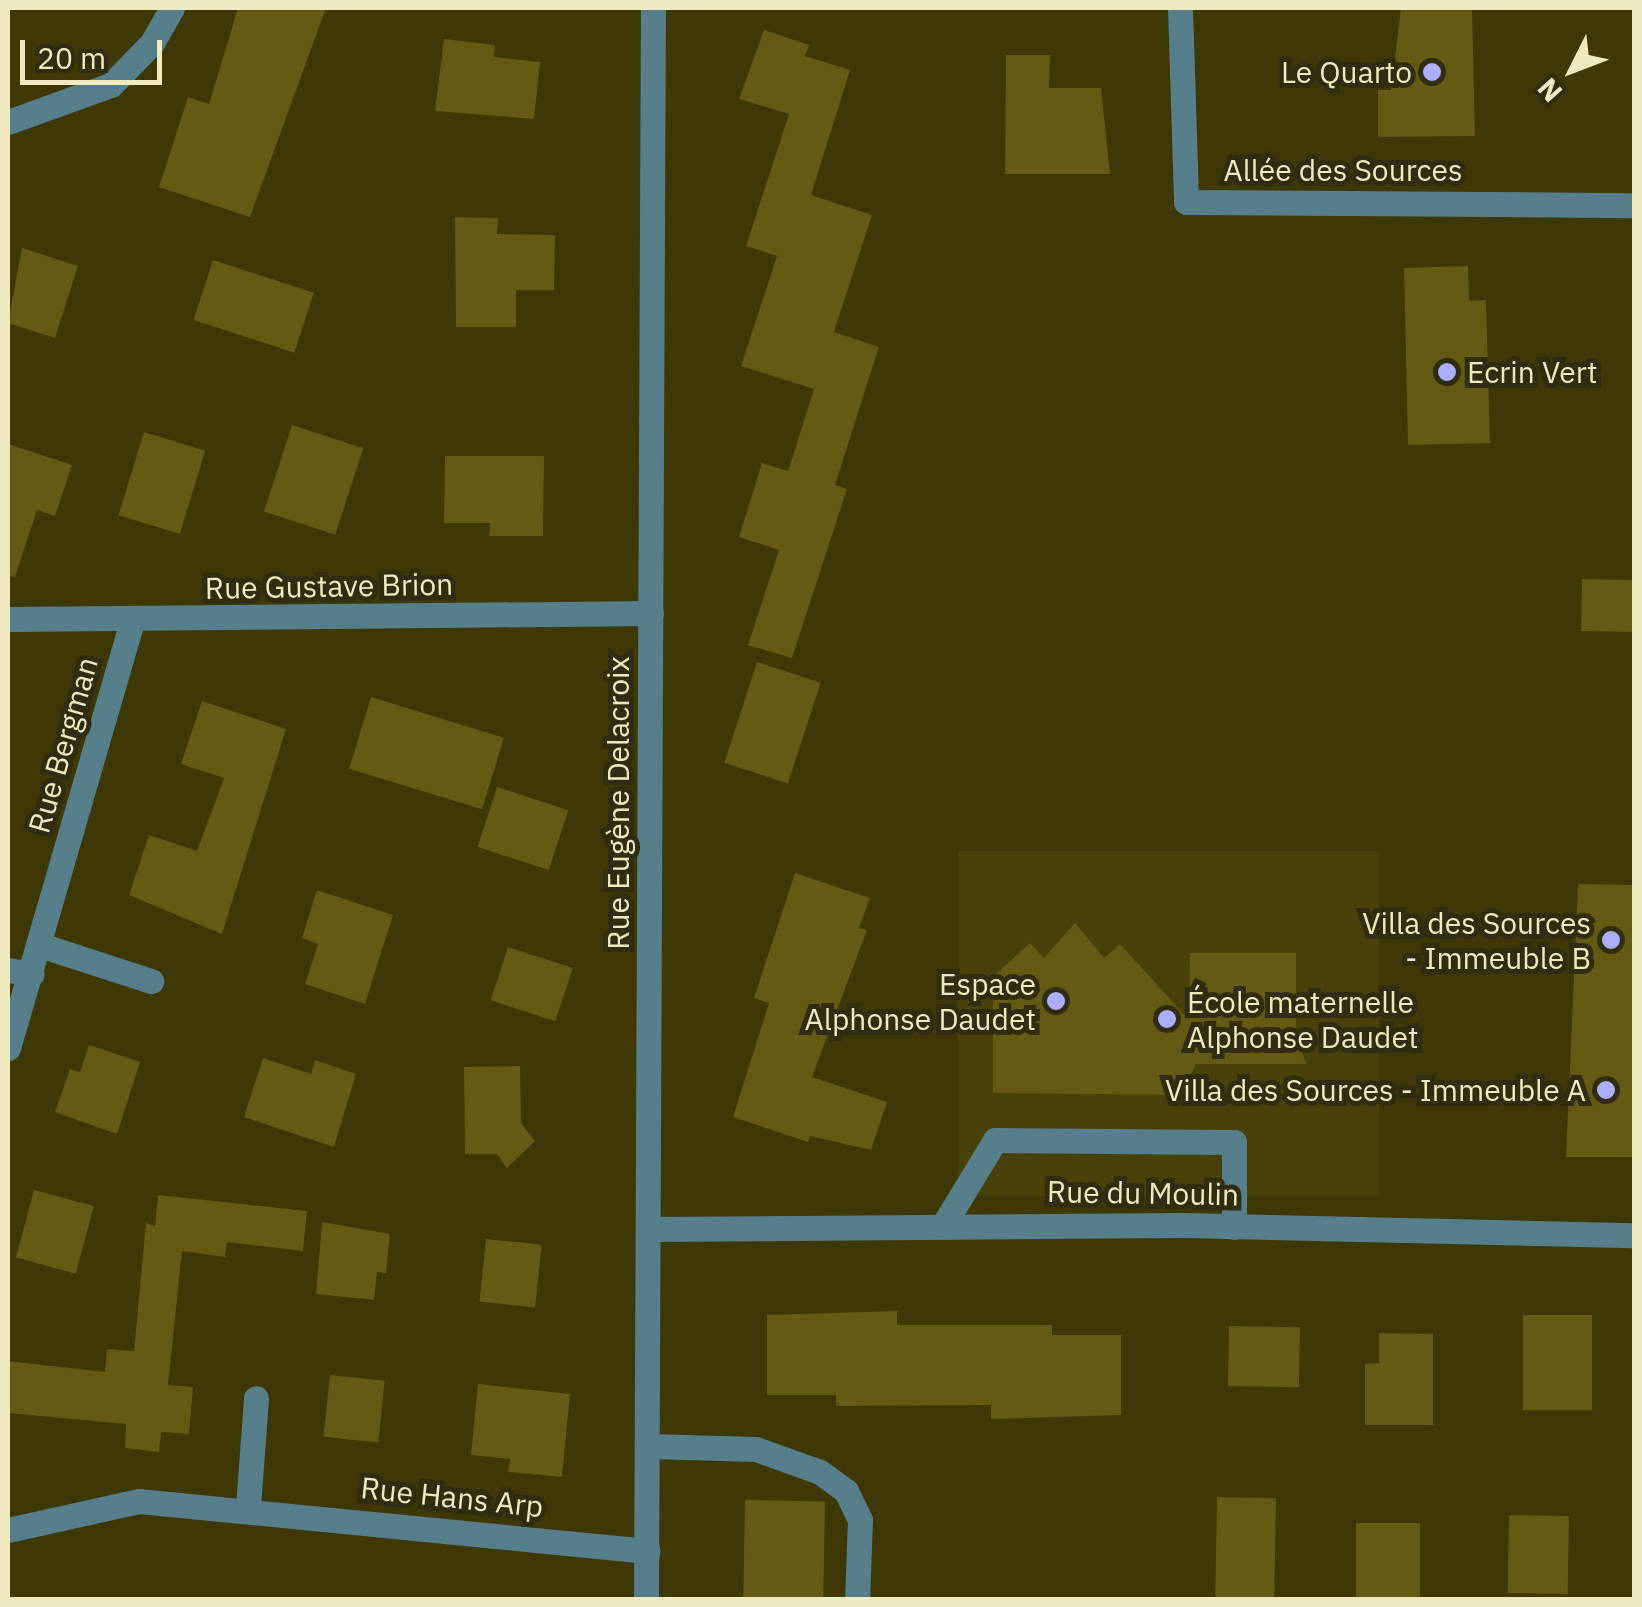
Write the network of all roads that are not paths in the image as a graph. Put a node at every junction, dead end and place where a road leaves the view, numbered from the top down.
1 (172, 8) edge
2 (653, 8) edge
3 (1180, 8) edge
4 (8, 122) edge
5 (1634, 205) edge
6 (651, 614) junction
7 (8, 619) edge
8 (132, 621) junction
9 (40, 945) junction
10 (20, 972) edge
11 (151, 980) dead end
12 (8, 1048) edge
13 (944, 1224) junction
14 (1234, 1226) junction
15 (650, 1229) junction
16 (1634, 1236) edge
17 (256, 1398) dead end
18 (649, 1446) junction
19 (248, 1507) junction
20 (8, 1530) edge
21 (648, 1551) junction
22 (646, 1600) edge
23 (857, 1600) edge

1 - 4 street
2 - 6 street, Rue Eugène Delacroix
3 - 5 street, Allée des Sources
6 - 8 street, Rue Gustave Brion
6 - 15 street, Rue Eugène Delacroix
7 - 8 street, Rue Gustave Brion
8 - 9 street, Rue Bergman
9 - 10 street, Rue Bergman
9 - 11 street
10 - 12 street, Rue Bergman
13 - 14 street, Rue du Moulin
13 - 14 street
13 - 15 street, Rue du Moulin
14 - 16 street, Rue du Moulin
15 - 18 street, Rue Eugène Delacroix
17 - 19 street
18 - 21 street, Rue Eugène Delacroix
18 - 23 street
19 - 20 street, Rue Hans Arp
19 - 21 street, Rue Hans Arp
21 - 22 street, Rue Eugène Delacroix

